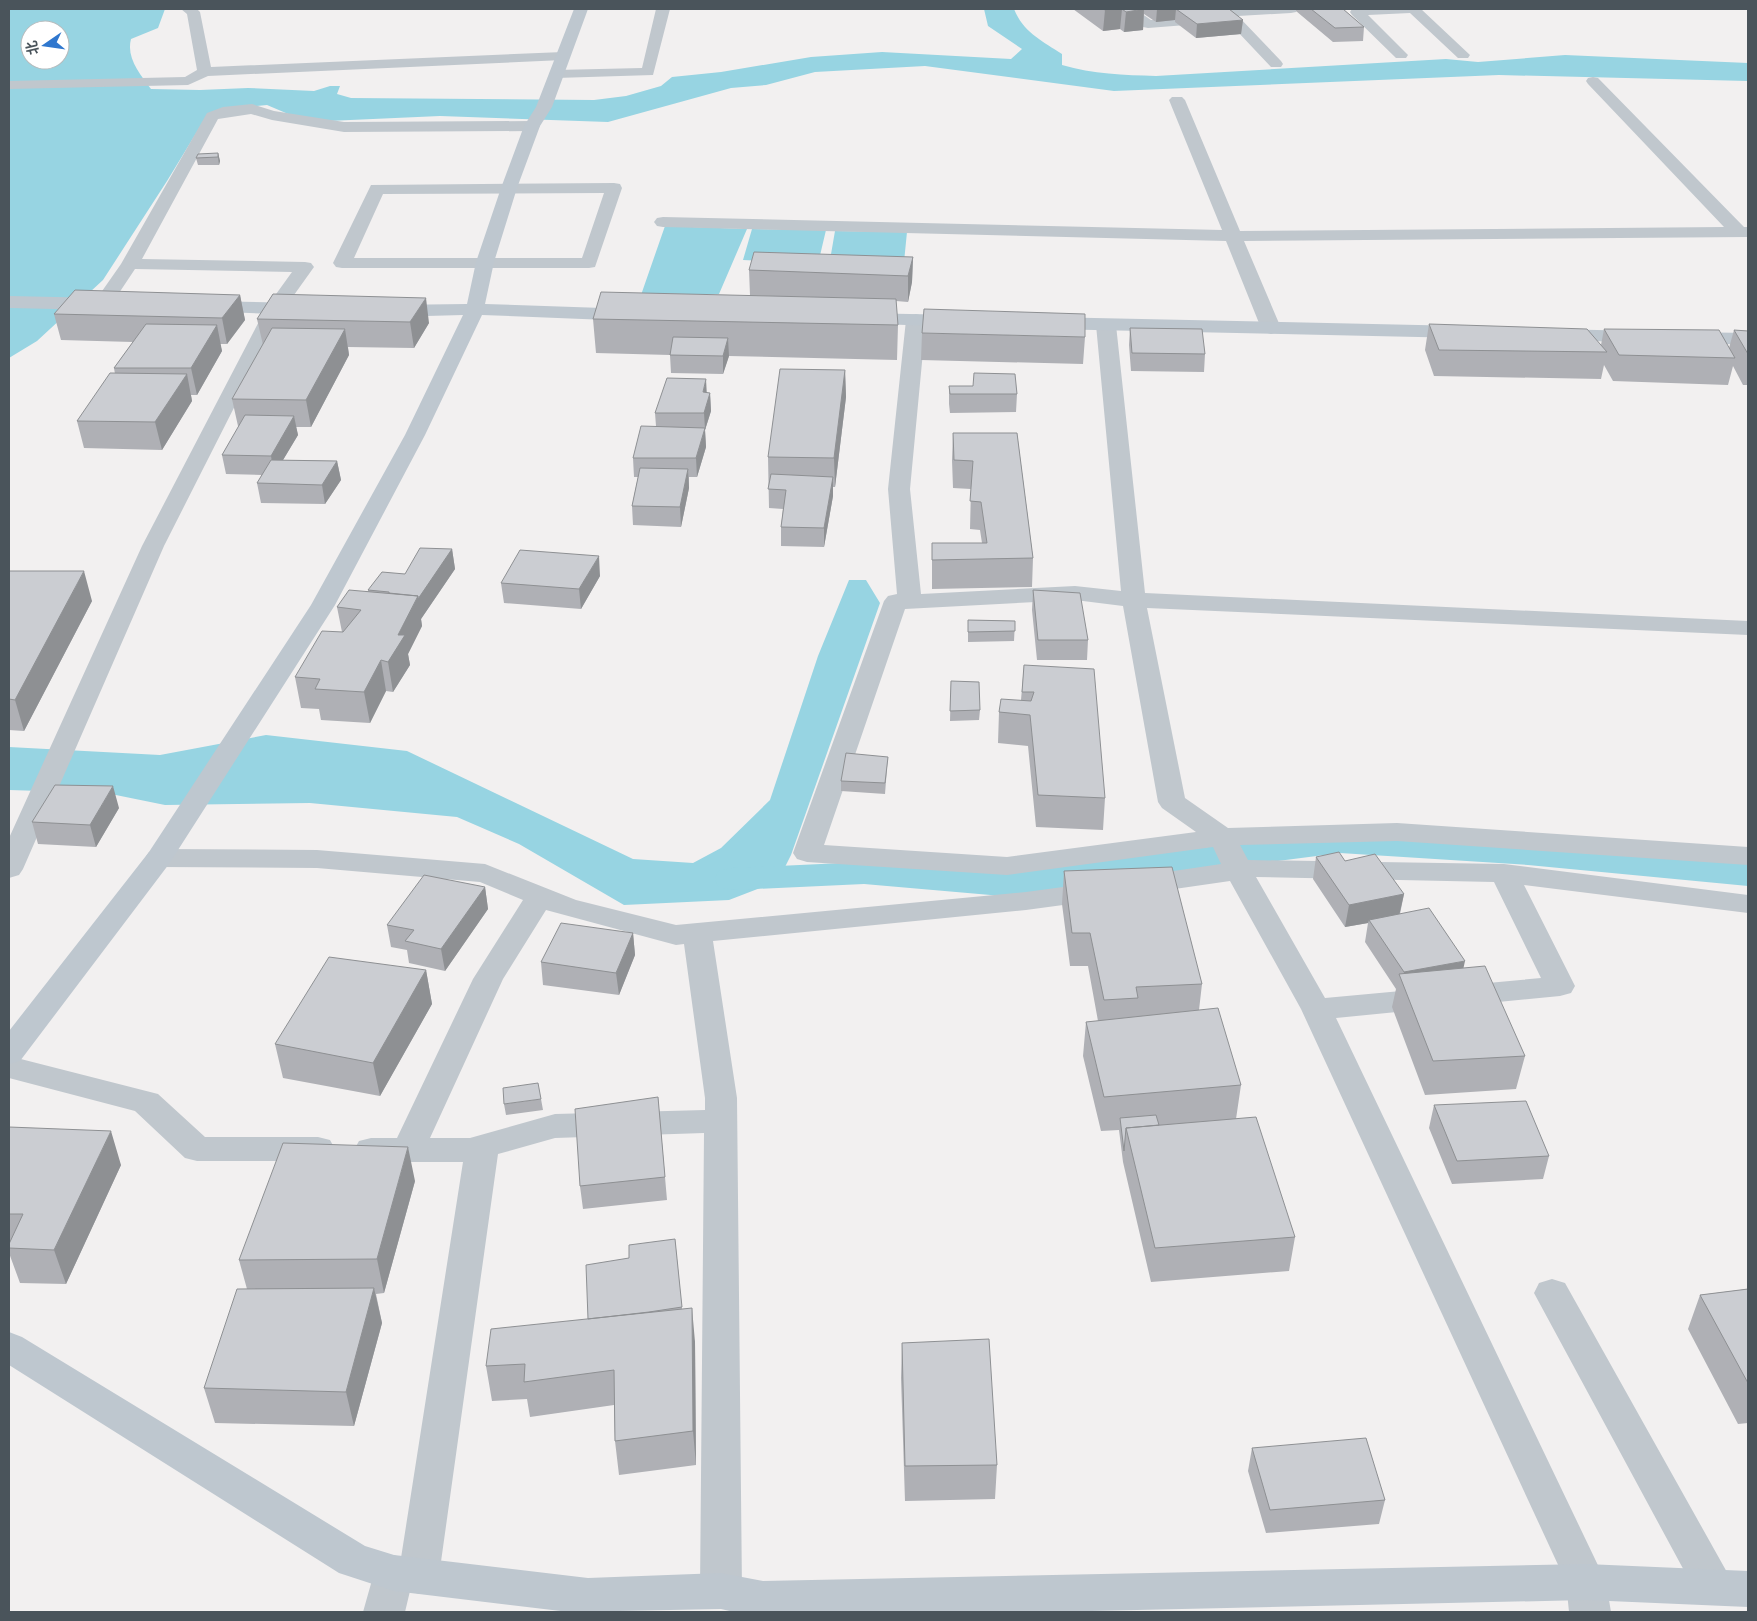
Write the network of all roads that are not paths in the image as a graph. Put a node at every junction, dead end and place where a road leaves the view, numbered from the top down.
1 (188, 9) edge
2 (581, 9) edge
3 (663, 9) edge
4 (1126, 9) edge
5 (1291, 9) edge
6 (1413, 9) edge
7 (1231, 17) junction
8 (1401, 55) dead end
9 (1463, 55) dead end
10 (1276, 64) dead end
11 (560, 65) junction
12 (205, 72) junction
13 (1593, 81) dead end
14 (9, 85) edge
15 (1177, 100) dead end
16 (532, 126) junction
17 (509, 188) junction
18 (663, 222) dead end
19 (1744, 232) edge
20 (1233, 236) junction
21 (485, 262) junction
22 (342, 263) junction
23 (130, 264) junction
24 (305, 267) junction
25 (9, 302) edge
26 (95, 304) junction
27 (122, 305) edge
28 (189, 306) edge
29 (275, 308) junction
30 (475, 309) junction
31 (324, 310) edge
32 (373, 311) edge
33 (646, 315) edge
34 (846, 319) edge
35 (916, 320) junction
36 (973, 321) edge
37 (1030, 323) edge
38 (1106, 325) junction
39 (1271, 328) junction
40 (1480, 333) edge
41 (1540, 334) edge
42 (1748, 339) edge
43 (1134, 600) junction
44 (910, 602) junction
45 (1748, 628) edge
46 (1222, 837) junction
47 (15, 842) edge
48 (164, 852) junction
49 (1748, 856) edge
50 (9, 869) edge
51 (1239, 872) junction
52 (1504, 873) junction
53 (540, 896) junction
54 (1748, 904) edge
55 (697, 933) junction
56 (1316, 1009) junction
57 (9, 1053) edge
58 (9, 1067) edge
59 (721, 1121) junction
60 (482, 1147) junction
61 (408, 1150) junction
62 (1552, 1293) dead end
63 (9, 1347) edge
64 (406, 1574) junction
65 (1731, 1588) edge
66 (721, 1591) junction
67 (1588, 1597) edge
68 (763, 1606) edge
69 (384, 1612) edge

1 - 12 street
2 - 11 street
3 - 11 street
4 - 7 street
5 - 7 street
6 - 8 street
6 - 9 street
7 - 10 street
11 - 12 street
11 - 16 street
12 - 14 street
13 - 19 street
15 - 20 street
16 - 17 street
16 - 23 street
17 - 21 street
17 - 21 street
17 - 22 street
18 - 20 street
19 - 20 street
20 - 39 street
21 - 22 street
21 - 30 street
22 - 24 street
23 - 24 street
23 - 26 street
24 - 29 street
25 - 26 street
26 - 27 street
28 - 29 street
29 - 31 street
29 - 47 street
30 - 32 street
30 - 33 street
30 - 48 street
34 - 35 street
35 - 36 street
35 - 44 street
37 - 38 street
38 - 39 street
38 - 43 street
39 - 40 street
41 - 42 street
43 - 44 street
43 - 45 street
43 - 46 street
44 - 46 street
46 - 49 street
46 - 51 street
47 - 50 street
48 - 53 street
48 - 57 street
51 - 52 street
51 - 55 street
51 - 56 street
52 - 54 street
52 - 56 street
53 - 55 street
53 - 61 street
55 - 59 street
56 - 67 street
58 - 61 street
59 - 60 street
59 - 66 street
60 - 61 street
60 - 64 street
62 - 65 street
63 - 64 street
64 - 66 street
64 - 69 street
65 - 67 street
66 - 68 street
67 - 68 street

